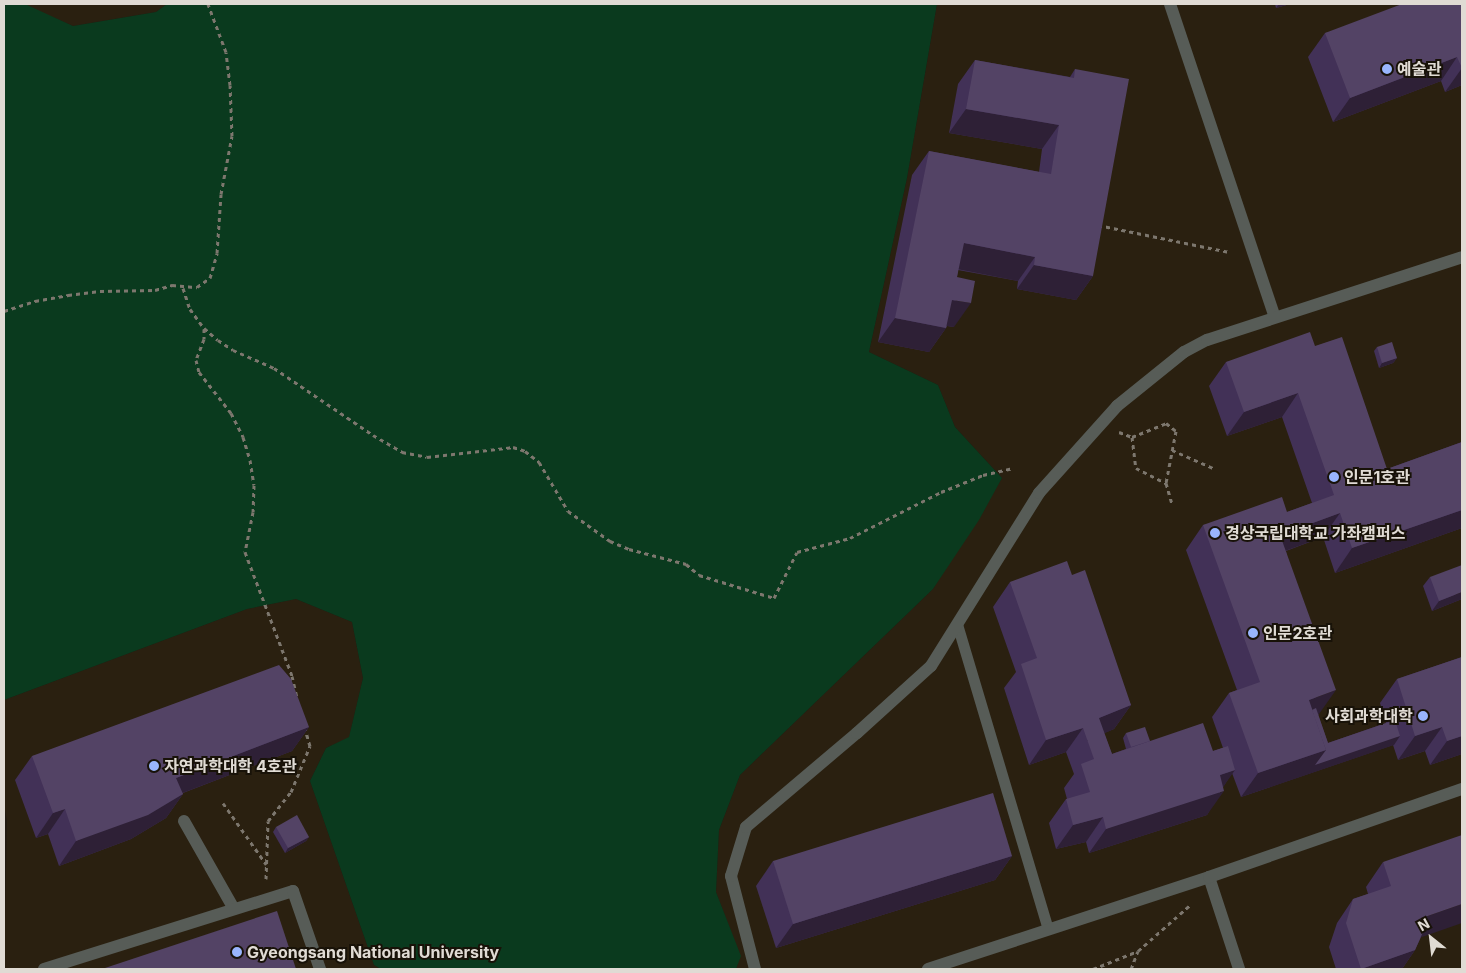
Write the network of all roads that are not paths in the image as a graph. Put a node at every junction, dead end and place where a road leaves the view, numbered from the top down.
1 (1170, 4) edge
2 (1462, 257) edge
3 (1275, 317) junction
4 (957, 624) junction
5 (1462, 789) edge
6 (184, 821) dead end
7 (1209, 877) junction
8 (234, 909) junction
9 (1048, 929) junction
10 (44, 969) edge
11 (320, 969) edge
12 (755, 969) edge
13 (928, 969) edge
14 (1239, 969) edge

1 - 3 street
2 - 3 street
3 - 4 street
4 - 9 lane
4 - 12 street
5 - 7 street
6 - 8 street
7 - 9 street
7 - 14 street
8 - 10 street
8 - 11 street
9 - 13 street

